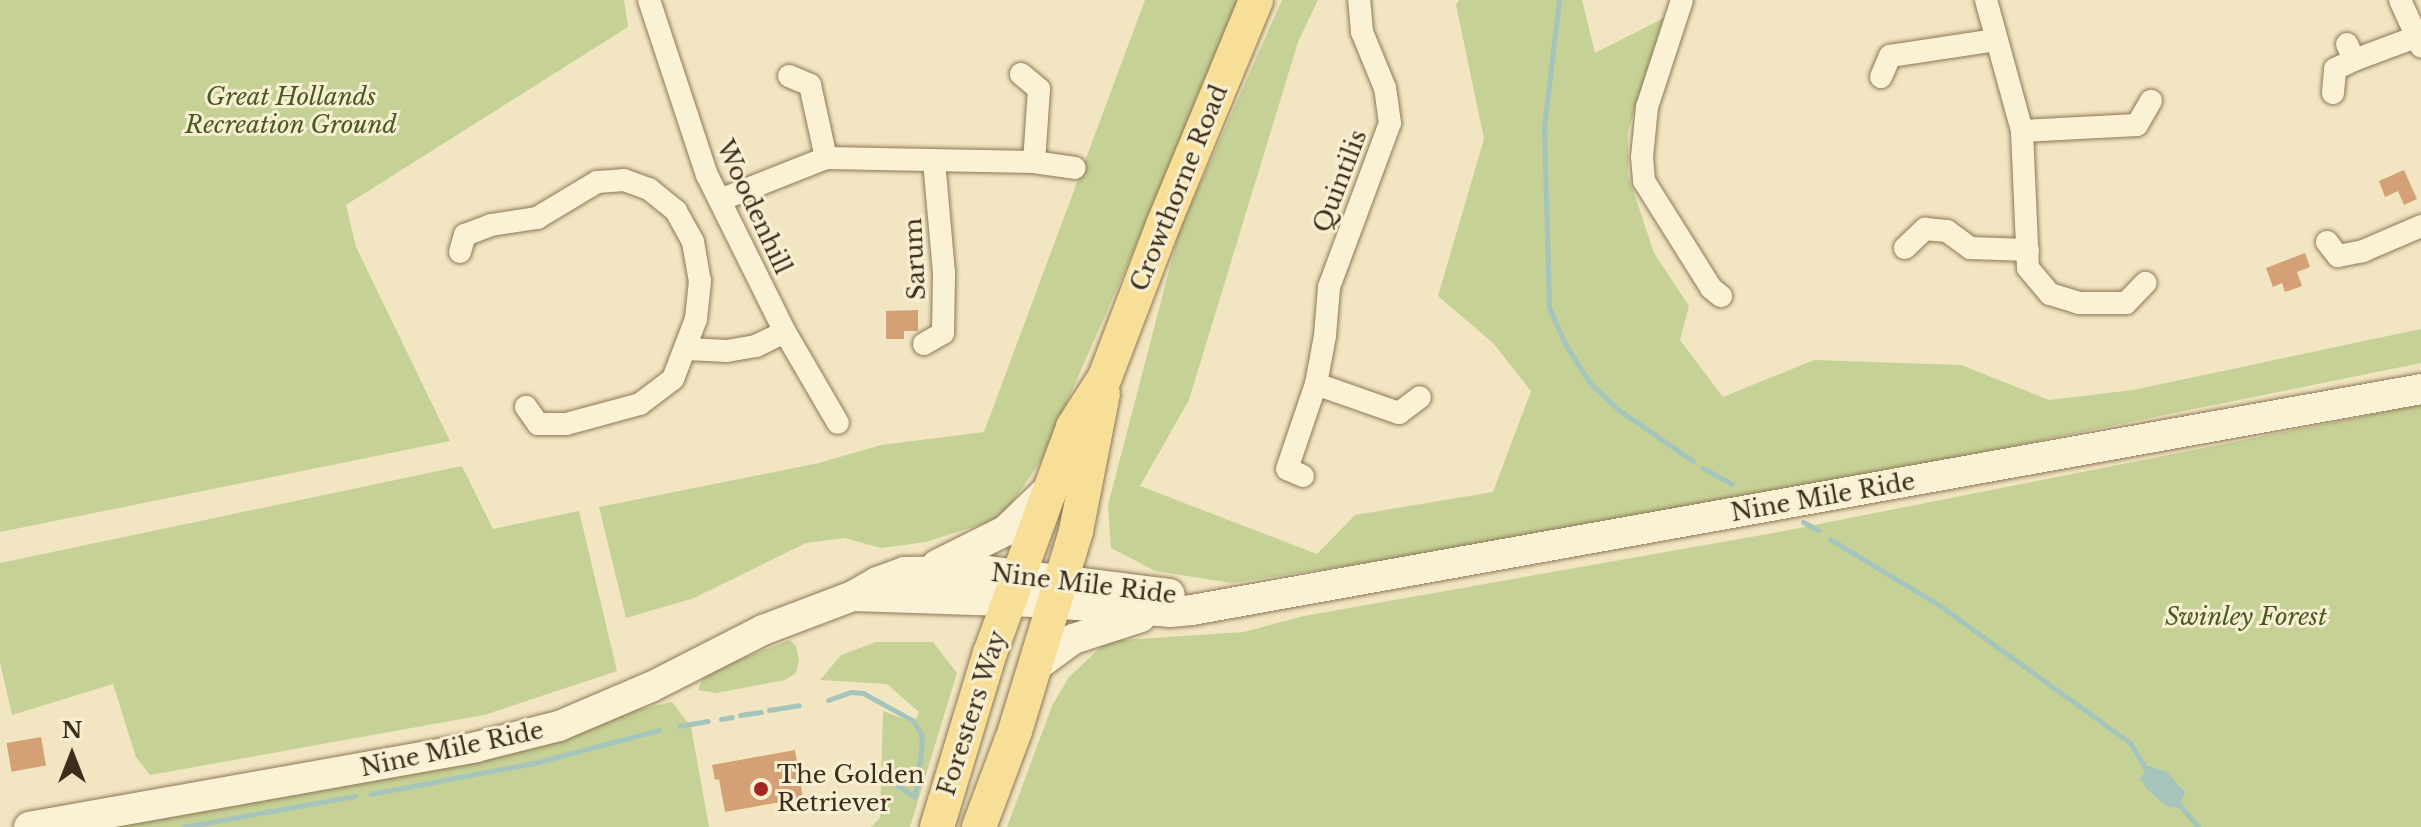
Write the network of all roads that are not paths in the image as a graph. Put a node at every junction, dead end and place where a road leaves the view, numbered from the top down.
1 (649, 0) edge
2 (1256, 0) edge
3 (1359, 0) edge
4 (1682, 0) edge
5 (1986, 0) edge
6 (2400, 0) edge
7 (1996, 40) junction
8 (2419, 41) edge
9 (1021, 74) dead end
10 (789, 76) dead end
11 (1881, 77) dead end
12 (2333, 93) dead end
13 (2151, 101) dead end
14 (2022, 131) junction
15 (826, 158) junction
16 (934, 161) junction
17 (1034, 162) junction
18 (1075, 168) dead end
19 (720, 200) junction
20 (2421, 226) edge
21 (2327, 242) dead end
22 (1905, 248) dead end
23 (2028, 250) junction
24 (460, 252) dead end
25 (2145, 283) dead end
26 (1721, 296) dead end
27 (785, 332) junction
28 (924, 344) dead end
29 (687, 349) junction
30 (1105, 377) junction
31 (1316, 384) junction
32 (2421, 389) edge
33 (1420, 397) dead end
34 (526, 407) dead end
35 (838, 423) dead end
36 (1303, 476) dead end
37 (1050, 488) junction
38 (924, 571) junction
39 (1037, 589) junction
40 (853, 596) junction
41 (1224, 602) junction
42 (1170, 612) junction
43 (1035, 667) junction
44 (29, 827) edge
45 (940, 827) edge
46 (979, 827) edge

1 - 19 street, Woodenhill
2 - 30 main road, Crowthorne Road
3 - 31 street, Quintilis
4 - 26 street
5 - 7 street
6 - 8 street
7 - 11 street
7 - 14 street
8 - 12 street
9 - 17 street
10 - 15 street
13 - 14 street
14 - 23 street
15 - 16 street
15 - 19 street
16 - 17 street
16 - 28 street, Sarum
17 - 18 street
19 - 27 street, Woodenhill
20 - 21 street
22 - 23 street
23 - 25 street
24 - 29 street
27 - 29 street
27 - 35 street, Woodenhill
29 - 34 street
30 - 37 main road, Crowthorne Road
30 - 39 main road, Crowthorne Road
31 - 33 street
31 - 36 street, Quintilis
32 - 41 main road, Nine Mile Ride
37 - 38 main road
37 - 39 main road, Crowthorne Road
38 - 39 main road, Nine Mile Ride
38 - 40 main road, Nine Mile Ride
39 - 40 main road, Nine Mile Ride
39 - 41 main road, Nine Mile Ride
39 - 42 main road, Nine Mile Ride
39 - 43 main road, Foresters Way
39 - 45 main road, Foresters Way
40 - 44 main road, Nine Mile Ride
41 - 42 main road, Nine Mile Ride
42 - 43 main road
43 - 46 main road, Foresters Way

